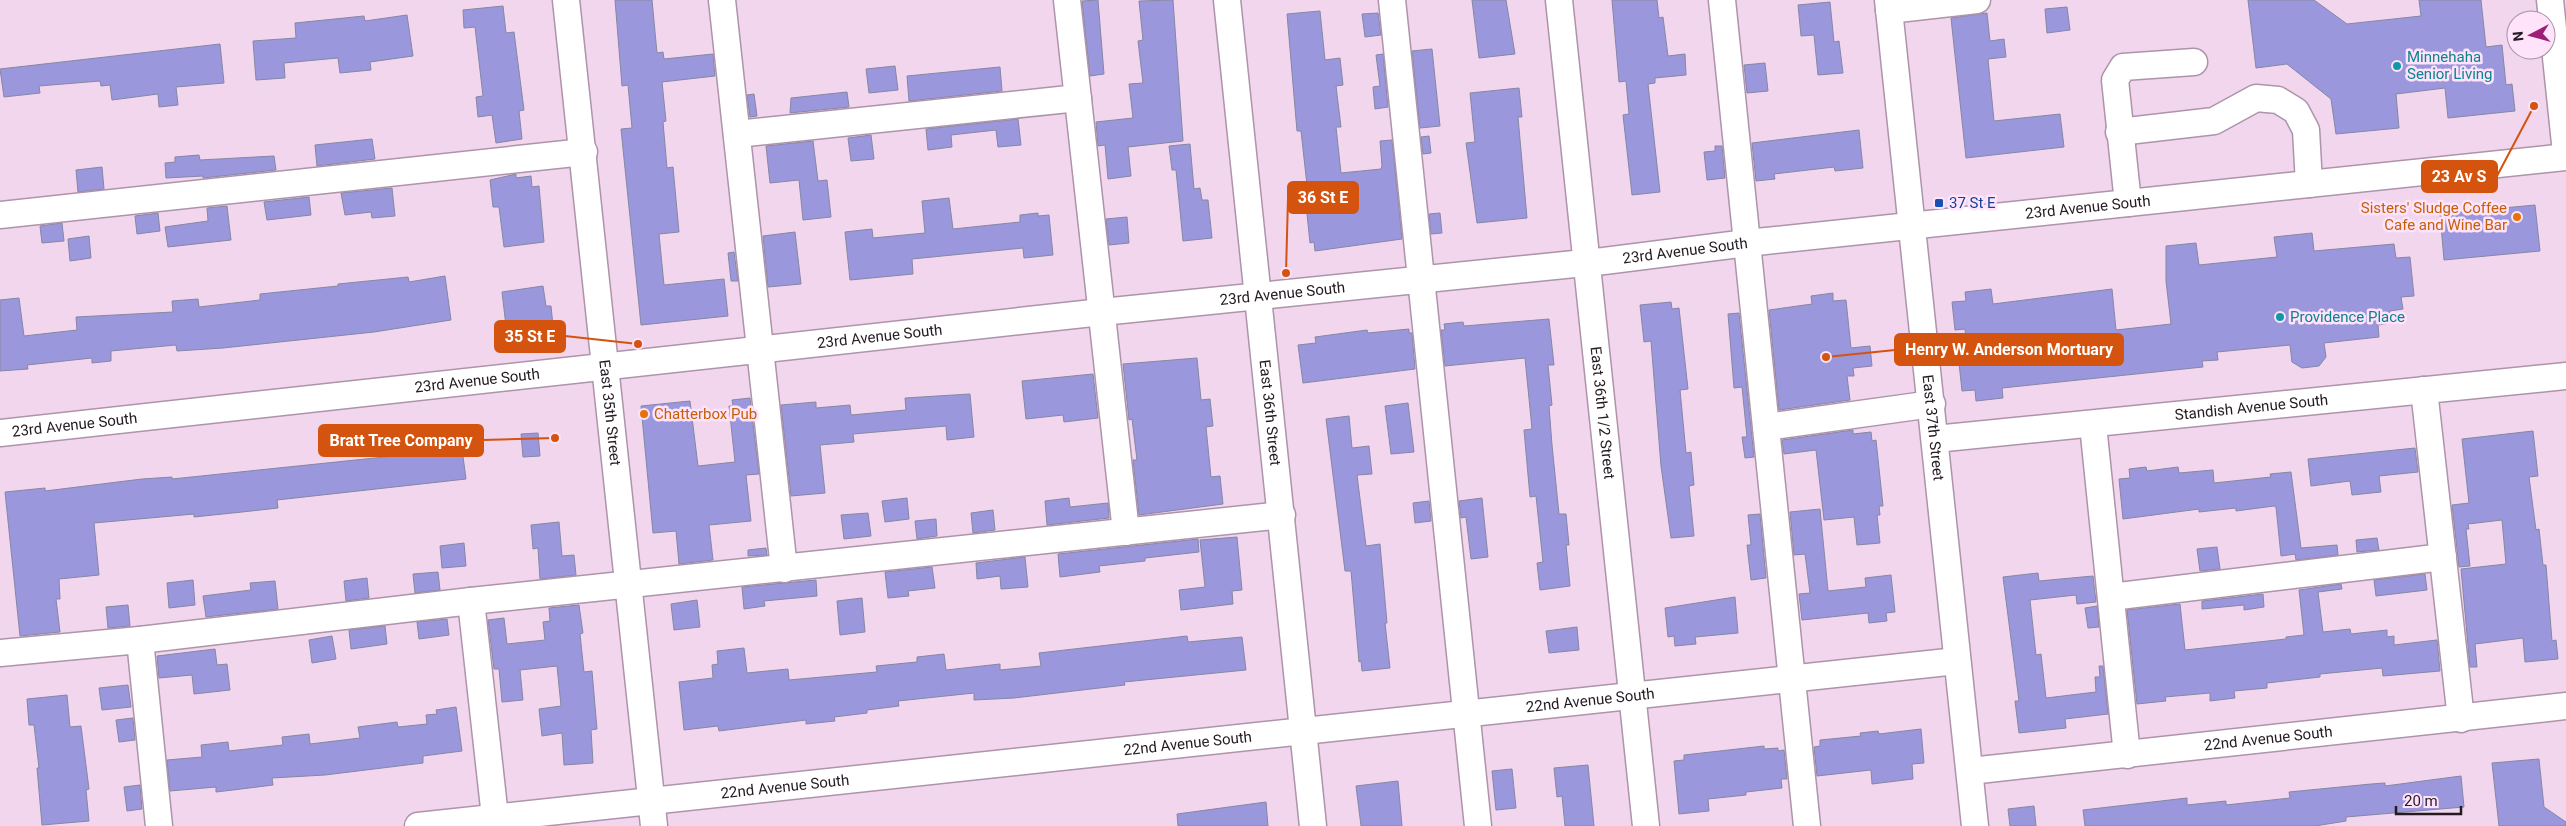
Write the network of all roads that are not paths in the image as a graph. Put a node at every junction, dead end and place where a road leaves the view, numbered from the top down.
1 (566, 0) edge
2 (722, 0) edge
3 (1067, 0) edge
4 (1227, 0) edge
5 (1392, 0) edge
6 (1559, 0) edge
7 (1722, 0) edge
8 (1978, 0) edge
9 (2550, 0) edge
10 (1889, 5) edge
11 (2560, 46) edge
12 (2194, 62) dead end
13 (1078, 98) junction
14 (2119, 132) junction
15 (737, 134) junction
16 (584, 152) junction
17 (2566, 155) edge
18 (2309, 184) junction
19 (2128, 203) junction
20 (0, 215) edge
21 (1913, 227) junction
22 (1747, 244) junction
23 (1586, 263) junction
24 (1423, 278) junction
25 (1259, 295) junction
26 (1102, 312) junction
27 (761, 350) junction
28 (606, 367) junction
29 (2566, 376) edge
30 (2424, 390) junction
31 (1932, 404) junction
32 (2093, 425) junction
33 (1766, 427) junction
34 (0, 434) edge
35 (1935, 439) junction
36 (1282, 515) junction
37 (1126, 532) junction
38 (2443, 557) junction
39 (784, 569) junction
40 (629, 585) junction
41 (2111, 597) junction
42 (472, 601) junction
43 (140, 640) junction
44 (0, 653) edge
45 (1957, 661) junction
46 (1792, 679) junction
47 (1633, 696) junction
48 (2566, 706) edge
49 (1466, 714) junction
50 (2461, 719) junction
51 (1304, 731) junction
52 (2126, 755) junction
53 (1970, 771) junction
54 (651, 800) junction
55 (496, 822) edge
56 (158, 826) edge
57 (418, 826) edge
58 (654, 826) edge
59 (1313, 826) edge
60 (1478, 826) edge
61 (1646, 826) edge
62 (1807, 826) edge
63 (1975, 826) edge

1 - 16 street, East 35th Street
2 - 15 street
3 - 13 street
4 - 25 street, East 36th Street
5 - 24 street
6 - 23 street, East 36th 1/2 Street
7 - 22 street
8 - 10 street
9 - 11 street
10 - 21 street, East 37th Street
11 - 17 street
12 - 14 street
13 - 15 street
13 - 26 street
14 - 18 street
14 - 19 street
15 - 27 street
16 - 20 street
16 - 28 street, East 35th Street
17 - 18 street, 23rd Avenue South
18 - 19 street, 23rd Avenue South
19 - 21 street, 23rd Avenue South
21 - 22 street, 23rd Avenue South
21 - 31 street, East 37th Street
22 - 23 street, 23rd Avenue South
22 - 33 street
23 - 24 street, 23rd Avenue South
23 - 47 street, East 36th 1/2 Street
24 - 25 street, 23rd Avenue South
24 - 49 street
25 - 26 street, 23rd Avenue South
25 - 36 street, East 36th Street
26 - 27 street, 23rd Avenue South
26 - 37 street
27 - 28 street, 23rd Avenue South
27 - 39 street
28 - 34 street, 23rd Avenue South
28 - 40 street, East 35th Street
29 - 30 street, Standish Avenue South
30 - 32 street, Standish Avenue South
30 - 38 street
31 - 33 street
31 - 35 street, East 37th Street
32 - 35 street, Standish Avenue South
32 - 41 street
33 - 46 street
35 - 45 street, East 37th Street
36 - 37 street
36 - 51 street, East 36th Street
37 - 39 street
38 - 41 street
38 - 50 street
39 - 40 street
40 - 42 street
40 - 54 street, East 35th Street
41 - 52 street
42 - 43 street
42 - 55 street
43 - 44 street
43 - 56 street
45 - 46 street, 22nd Avenue South
45 - 53 street, East 37th Street
46 - 47 street, 22nd Avenue South
46 - 62 street
47 - 49 street, 22nd Avenue South
47 - 61 street, East 36th 1/2 Street
48 - 50 street, 22nd Avenue South
49 - 51 street, 22nd Avenue South
49 - 60 street
50 - 52 street, 22nd Avenue South
51 - 54 street, 22nd Avenue South
51 - 59 street, East 36th Street
52 - 53 street, 22nd Avenue South
53 - 63 street, East 37th Street
54 - 55 street, 22nd Avenue South
54 - 58 street, East 35th Street
55 - 57 street, 22nd Avenue South

